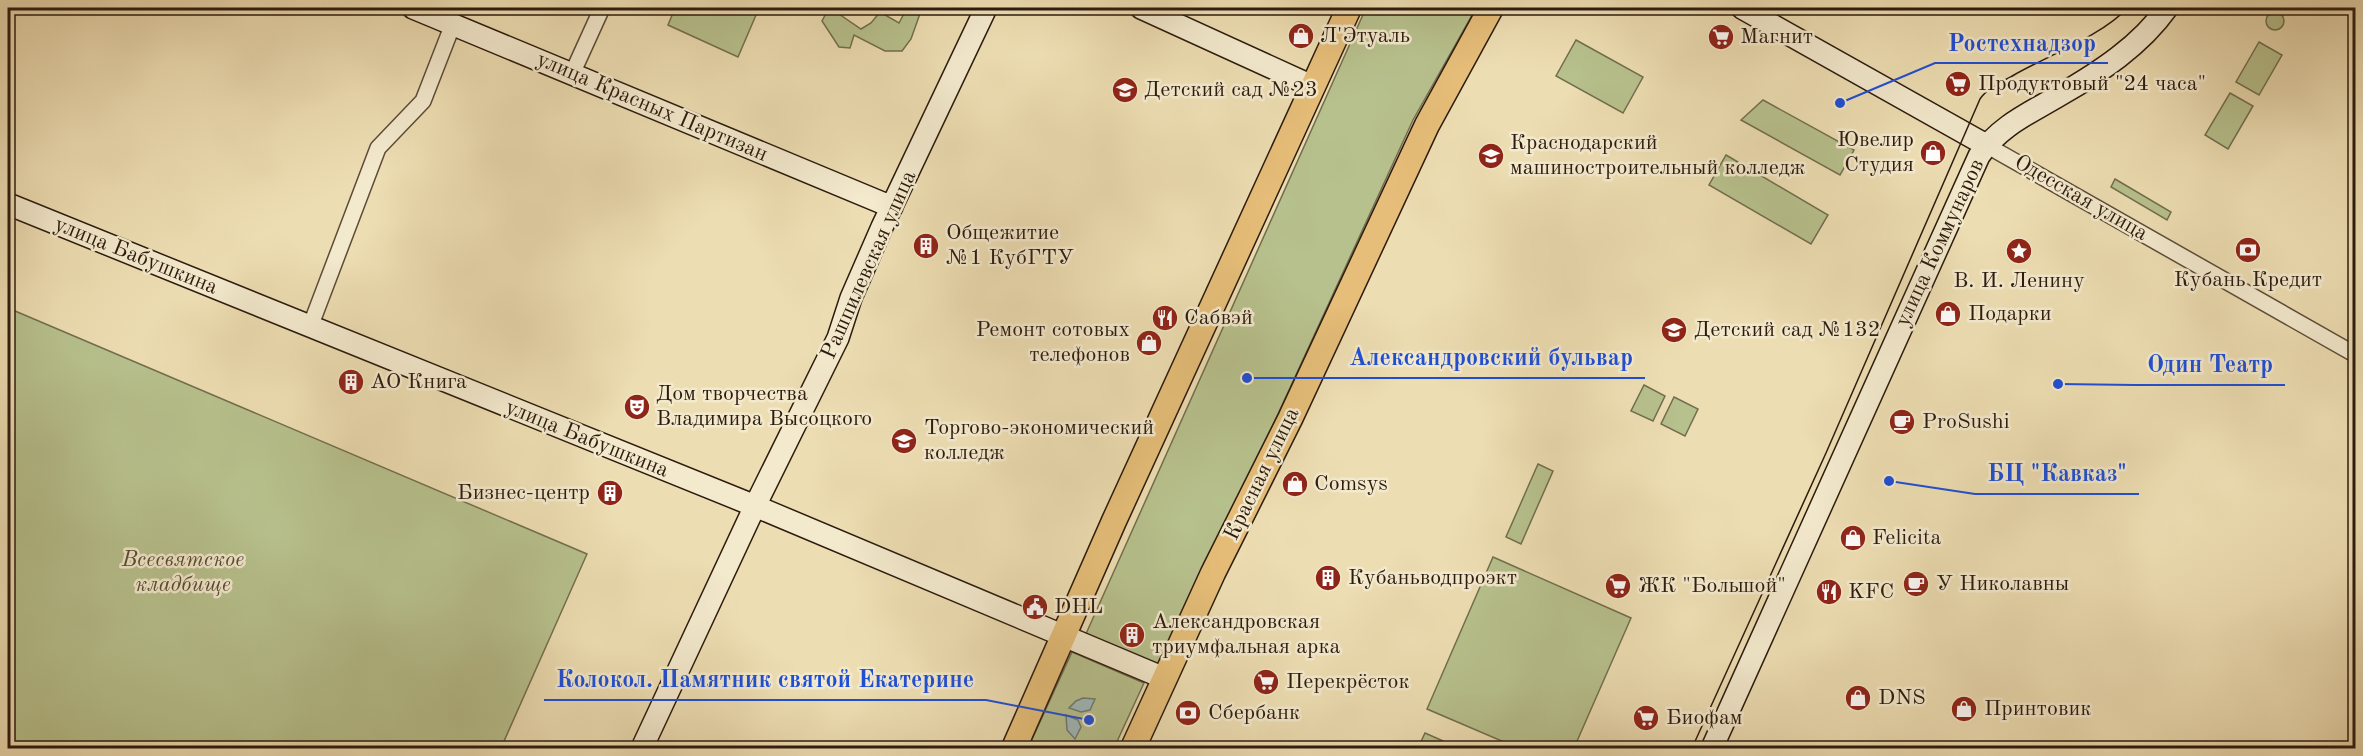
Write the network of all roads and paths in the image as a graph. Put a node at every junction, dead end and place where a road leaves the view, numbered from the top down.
1 (413, 8) edge
2 (602, 8) edge
3 (986, 8) edge
4 (1141, 8) edge
5 (1349, 8) edge
6 (1491, 8) edge
7 (1743, 8) edge
8 (2167, 8) edge
9 (453, 24) junction
10 (572, 74) junction
11 (1312, 86) junction
12 (1986, 145) junction
13 (8, 204) edge
14 (892, 207) junction
15 (310, 327) junction
16 (2355, 355) edge
17 (755, 506) junction
18 (1064, 637) junction
19 (1164, 678) junction
20 (642, 748) edge
21 (1014, 748) edge
22 (1133, 748) edge
23 (1712, 748) edge

1 - 9 main road, улица Красных Партизан
2 - 10 street
3 - 14 main road, Рашпилевская улица
4 - 11 main road
5 - 11 main road
6 - 19 main road, Красная улица
7 - 12 main road, Одесская улица
8 - 12 main road, улица Коммунаров
9 - 10 main road, улица Красных Партизан
9 - 15 street
10 - 14 main road, улица Красных Партизан
11 - 18 main road
12 - 16 street, Одесская улица
12 - 23 main road, улица Коммунаров
13 - 15 main road, улица Бабушкина
14 - 17 main road, Рашпилевская улица
15 - 17 main road, улица Бабушкина
17 - 18 main road, улица Бабушкина
17 - 20 main road, Рашпилевская улица
18 - 19 main road, улица Бабушкина
18 - 21 main road
19 - 22 main road, Красная улица

